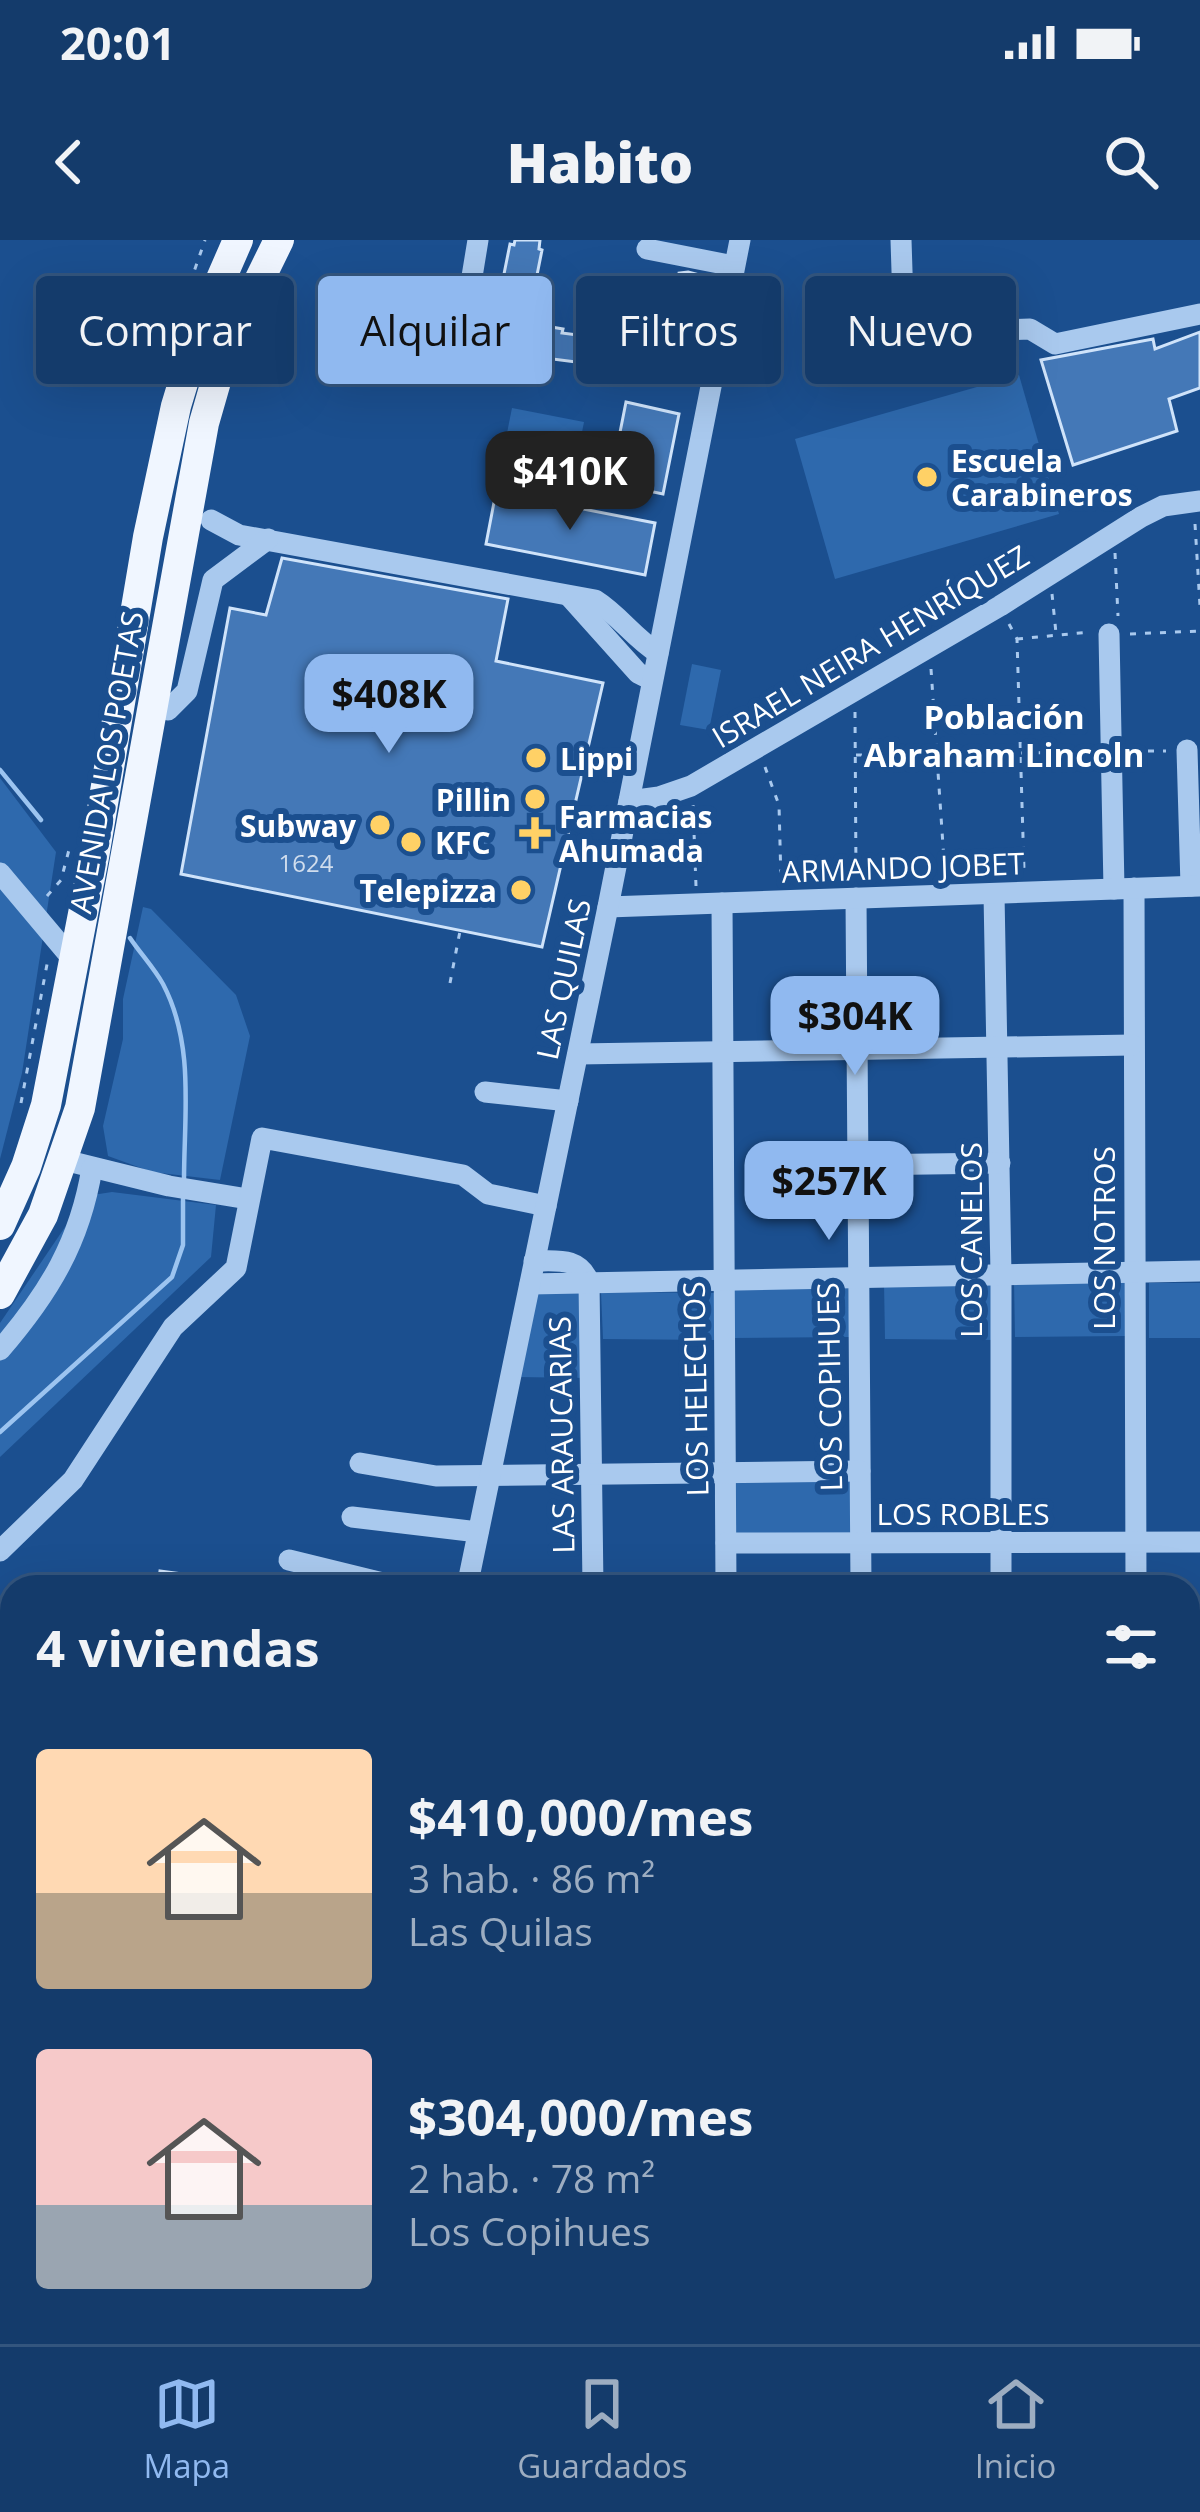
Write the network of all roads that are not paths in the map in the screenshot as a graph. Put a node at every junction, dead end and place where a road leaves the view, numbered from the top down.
1 (238, 240) edge
2 (279, 240) edge
3 (478, 240) edge
4 (740, 240) edge
5 (901, 240) edge
6 (646, 249) dead end
7 (734, 266) junction
8 (261, 276) edge
9 (472, 276) edge
10 (1200, 314) edge
11 (217, 384) edge
12 (228, 384) edge
13 (1197, 501) edge
14 (662, 514) dead end
15 (211, 520) joint
16 (685, 520) junction
17 (259, 538) junction
18 (568, 596) junction
19 (614, 611) junction
20 (664, 624) junction
21 (1114, 634) road end
22 (658, 653) junction
23 (652, 680) junction
24 (168, 710) joint
25 (1187, 750) road end
26 (629, 801) junction
27 (126, 861) junction
28 (0, 874) edge
29 (1195, 886) edge
30 (1124, 889) junction
31 (994, 893) junction
32 (856, 898) junction
33 (722, 903) junction
34 (608, 907) junction
35 (62, 957) junction
36 (1132, 1045) junction
37 (998, 1048) junction
38 (857, 1049) junction
39 (723, 1052) junction
40 (578, 1054) junction
41 (485, 1092) dead end
42 (568, 1101) junction
43 (1000, 1162) junction
44 (78, 1164) junction
45 (858, 1165) junction
46 (248, 1198) junction
47 (546, 1206) junction
48 (0, 1225) edge
49 (1200, 1271) edge
50 (532, 1272) junction
51 (1132, 1272) junction
52 (1001, 1275) junction
53 (858, 1277) junction
54 (724, 1280) junction
55 (589, 1282) junction
56 (0, 1294) edge
57 (0, 1350) edge
58 (360, 1463) dead end
59 (860, 1472) junction
60 (725, 1474) junction
61 (490, 1476) junction
62 (592, 1476) junction
63 (352, 1517) dead end
64 (478, 1532) junction
65 (1001, 1542) junction
66 (1136, 1542) junction
67 (1200, 1542) edge
68 (861, 1543) junction
69 (726, 1544) junction
70 (0, 1551) edge
71 (289, 1560) dead end
72 (350, 1575) edge
73 (469, 1575) edge
74 (593, 1575) edge
75 (726, 1575) edge
76 (861, 1575) edge
77 (1001, 1575) edge
78 (1136, 1575) edge

1 - 35 main road, AVENIDA LOS POETAS
2 - 8 main road, AVENIDA LOS POETAS
3 - 9 street
4 - 7 street, LAS QUILAS
5 - 10 street
6 - 7 street
7 - 16 street, LAS QUILAS
11 - 27 main road, AVENIDA LOS POETAS
12 - 15 main road
13 - 26 street, ISRAEL NEIRA HENRÍQUEZ
14 - 16 street
15 - 17 street
16 - 20 street, LAS QUILAS
17 - 18 street
17 - 24 street
18 - 19 street
18 - 23 street
19 - 20 street
19 - 22 street
20 - 22 street, LAS QUILAS
21 - 30 street, LOS NOTROS
22 - 23 street, LAS QUILAS
23 - 26 street, LAS QUILAS
24 - 27 main road
25 - 29 street
26 - 34 street, LAS QUILAS
27 - 44 main road, AVENIDA LOS POETAS
28 - 35 street
29 - 30 street, ARMANDO JOBET
30 - 31 street, ARMANDO JOBET
30 - 36 street, LOS NOTROS
31 - 32 street, ARMANDO JOBET
31 - 37 street, LOS CANELOS
32 - 33 street, ARMANDO JOBET
32 - 38 street, LOS COPIHUES
33 - 34 street, ARMANDO JOBET
33 - 39 street, LOS HELECHOS
34 - 40 street, LAS QUILAS
35 - 48 main road, AVENIDA LOS POETAS
36 - 37 street
36 - 51 street, LOS NOTROS
37 - 38 street
37 - 43 street, LOS CANELOS
38 - 39 street
38 - 45 street, LOS COPIHUES
39 - 40 street
39 - 54 street, LOS HELECHOS
40 - 42 street, LAS QUILAS
41 - 42 street
42 - 47 street, LAS QUILAS
43 - 45 street
43 - 52 street, LOS CANELOS
44 - 46 street
44 - 56 main road, AVENIDA LOS POETAS
44 - 57 street
45 - 53 street, LOS COPIHUES
46 - 47 street
46 - 70 street
47 - 50 street, LAS QUILAS
49 - 51 street
50 - 55 street
50 - 61 street, LAS QUILAS
51 - 52 street
51 - 66 street, LOS NOTROS
52 - 53 street
52 - 65 street, LOS CANELOS
53 - 54 street
53 - 59 street, LOS COPIHUES
54 - 55 street
54 - 60 street, LOS HELECHOS
55 - 62 street, LAS ARAUCARIAS
58 - 61 street
59 - 60 street
59 - 68 street, LOS COPIHUES
60 - 62 street
60 - 69 street, LOS HELECHOS
61 - 62 street
61 - 64 street, LAS QUILAS
62 - 74 street, LAS ARAUCARIAS
63 - 64 street
64 - 73 street, LAS QUILAS
65 - 66 street, LOS ROBLES
65 - 68 street, LOS ROBLES
65 - 77 street, LOS CANELOS
66 - 67 street, LOS ROBLES
66 - 78 street, LOS NOTROS
68 - 69 street, LOS ROBLES
68 - 76 street, LOS COPIHUES
69 - 75 street, LOS HELECHOS
71 - 72 street

